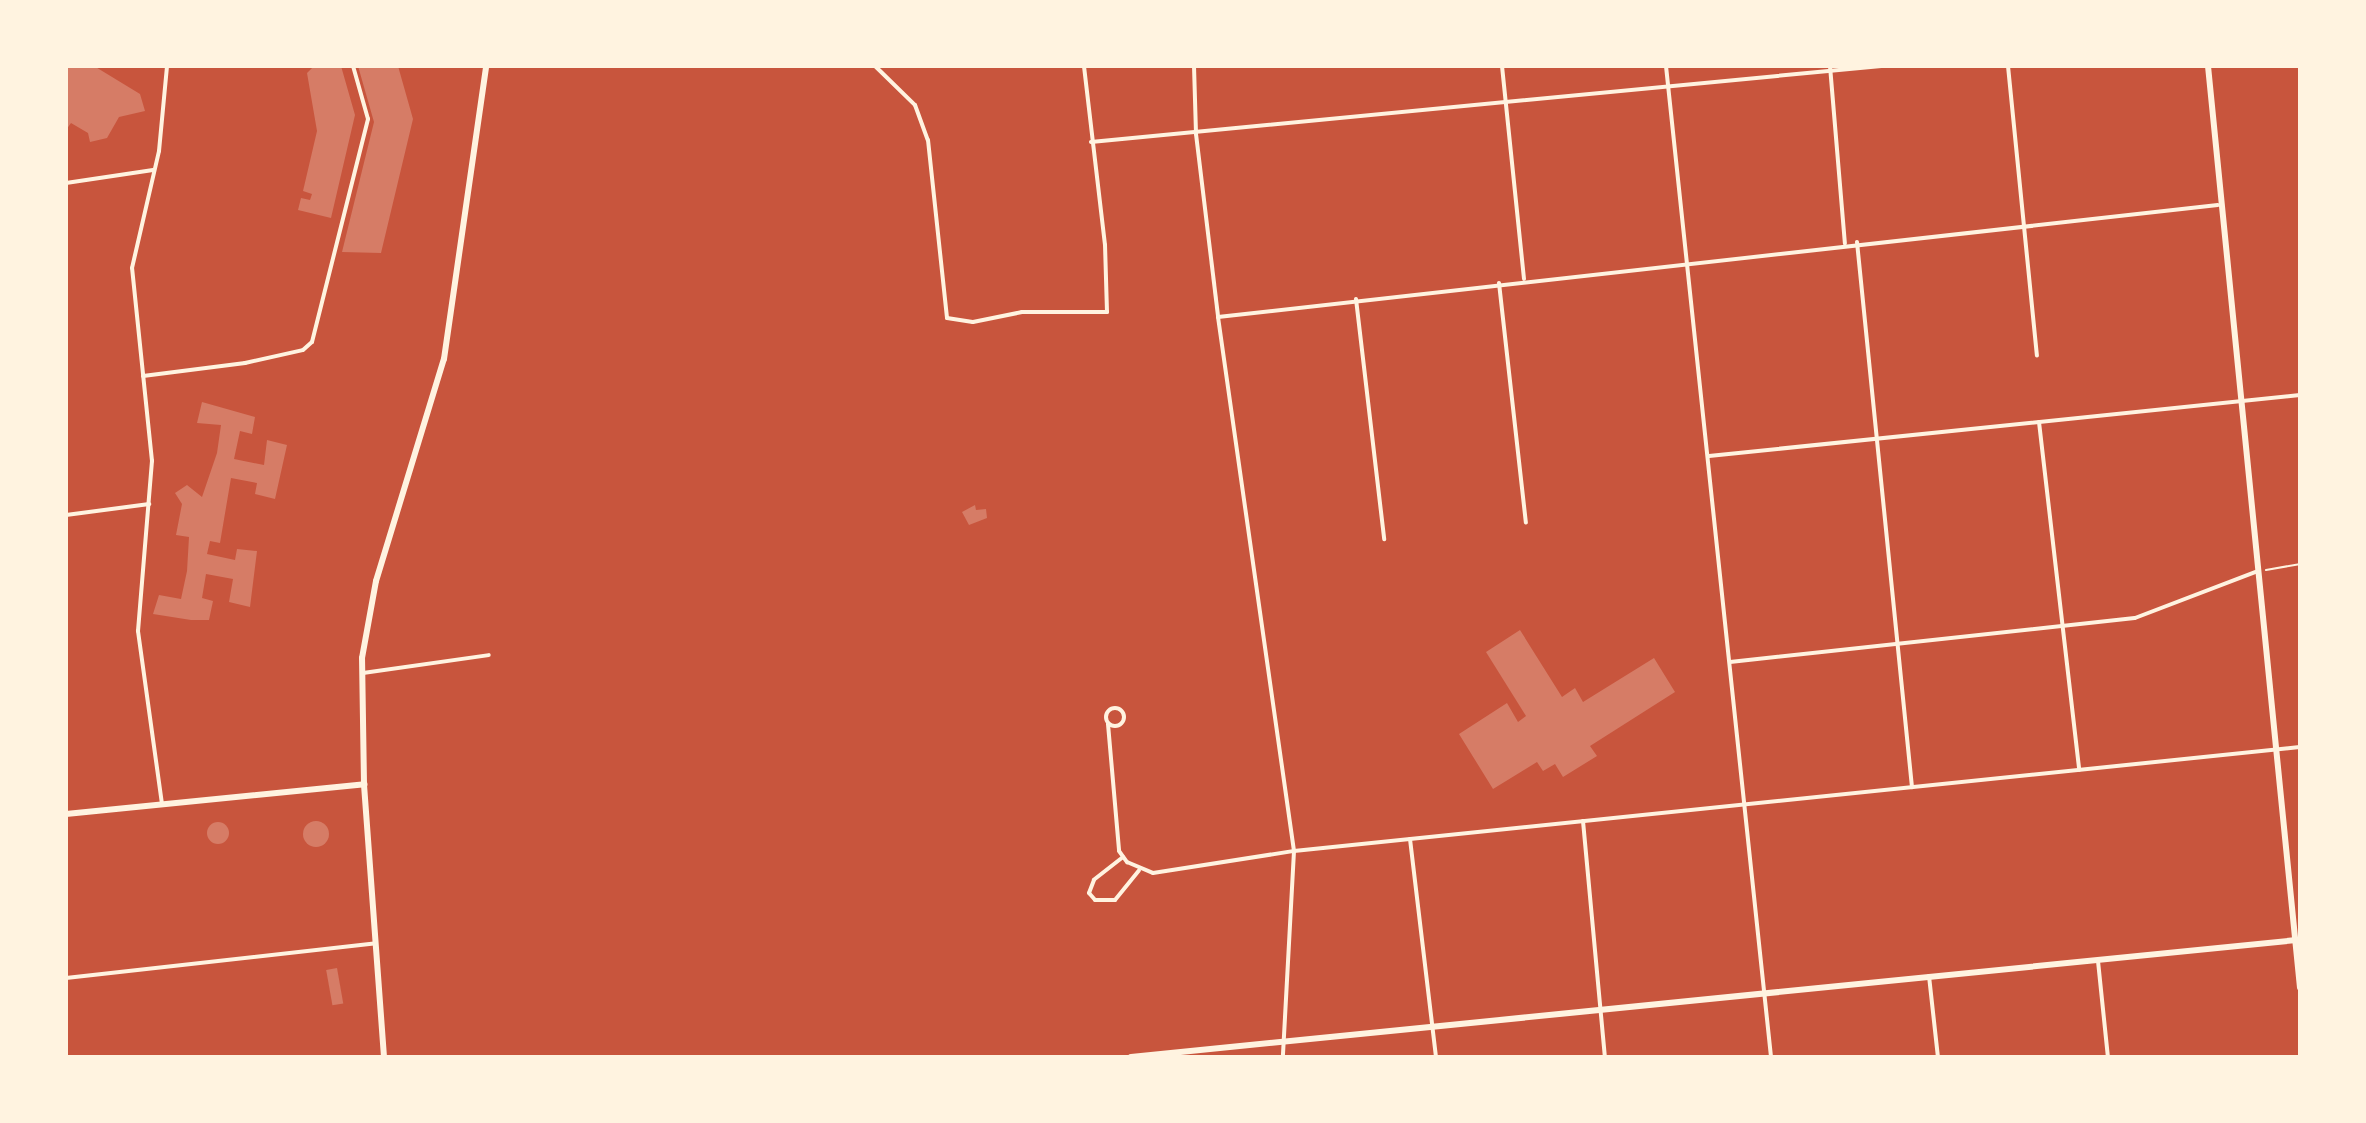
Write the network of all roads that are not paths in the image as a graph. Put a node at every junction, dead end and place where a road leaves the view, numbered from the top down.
1 (167, 66) edge
2 (353, 66) edge
3 (486, 66) edge
4 (875, 66) edge
5 (1084, 66) edge
6 (1194, 66) edge
7 (1502, 66) edge
8 (1666, 66) edge
9 (1881, 66) edge
10 (2008, 66) edge
11 (2208, 66) edge
12 (1830, 69) edge
13 (1667, 88) junction
14 (1506, 104) junction
15 (1196, 134) junction
16 (1091, 142) junction
17 (153, 170) junction
18 (66, 183) edge
19 (2218, 205) junction
20 (2023, 224) junction
21 (1857, 242) junction
22 (1845, 243) junction
23 (1687, 262) junction
24 (1524, 279) junction
25 (1499, 283) junction
26 (1356, 299) junction
27 (1218, 317) junction
28 (2037, 356) dead end
29 (143, 376) junction
30 (2300, 395) edge
31 (2240, 402) junction
32 (2039, 422) junction
33 (1876, 439) junction
34 (1709, 456) junction
35 (149, 504) junction
36 (66, 515) edge
37 (1526, 522) dead end
38 (1384, 539) dead end
39 (2258, 571) junction
40 (2064, 624) junction
41 (1897, 644) junction
42 (489, 655) dead end
43 (1730, 662) junction
44 (361, 674) junction
45 (1108, 724) junction
46 (2300, 747) edge
47 (2278, 750) junction
48 (2079, 770) junction
49 (364, 784) junction
50 (1912, 787) junction
51 (162, 804) junction
52 (1743, 805) junction
53 (66, 814) edge
54 (1583, 821) junction
55 (1410, 839) junction
56 (1294, 851) junction
57 (1123, 857) junction
58 (1139, 870) junction
59 (2298, 940) edge
60 (376, 943) junction
61 (2098, 961) junction
62 (1928, 974) junction
63 (66, 978) edge
64 (2300, 987) edge
65 (1764, 992) junction
66 (1600, 1009) junction
67 (1432, 1027) junction
68 (1282, 1041) junction
69 (384, 1057) edge
70 (1131, 1057) edge
71 (1283, 1057) edge
72 (1436, 1057) edge
73 (1605, 1057) edge
74 (1771, 1057) edge
75 (1938, 1057) edge
76 (2108, 1057) edge

1 - 17 street
2 - 29 street
3 - 44 street
4 - 16 street
5 - 16 street
6 - 15 street
7 - 14 street
8 - 13 street
9 - 12 street
10 - 20 street
11 - 19 street
12 - 13 street
12 - 22 street
13 - 14 street
13 - 23 street
14 - 15 street
14 - 24 street
15 - 16 street
15 - 27 street
17 - 18 street
17 - 29 street
19 - 20 street
19 - 31 street
20 - 21 street
20 - 28 street
21 - 22 street
21 - 33 street
22 - 23 street
23 - 24 street
23 - 34 street
24 - 25 street
25 - 26 street
25 - 37 street
26 - 27 street
26 - 38 street
27 - 56 street
29 - 35 street
30 - 31 street
31 - 32 street
31 - 39 street
32 - 33 street
32 - 40 street
33 - 34 street
33 - 41 street
34 - 43 street
35 - 36 street
35 - 51 street
39 - 40 street
39 - 47 street
40 - 41 street
40 - 48 street
41 - 43 street
41 - 50 street
42 - 44 street
43 - 52 street
44 - 49 street
45 - 45 street
45 - 57 street
46 - 47 street
47 - 48 street
47 - 59 street
48 - 50 street
49 - 51 street
49 - 60 street
50 - 52 street
51 - 53 street
52 - 54 street
52 - 65 street
54 - 55 street
54 - 66 street
55 - 56 street
55 - 67 street
56 - 58 street
56 - 68 street
57 - 58 street
57 - 58 street
59 - 61 street
59 - 64 street
60 - 63 street
60 - 69 street
61 - 62 street
61 - 76 street
62 - 65 street
62 - 75 street
65 - 66 street
65 - 74 street
66 - 67 street
66 - 73 street
67 - 68 street
67 - 72 street
68 - 70 street
68 - 71 street

